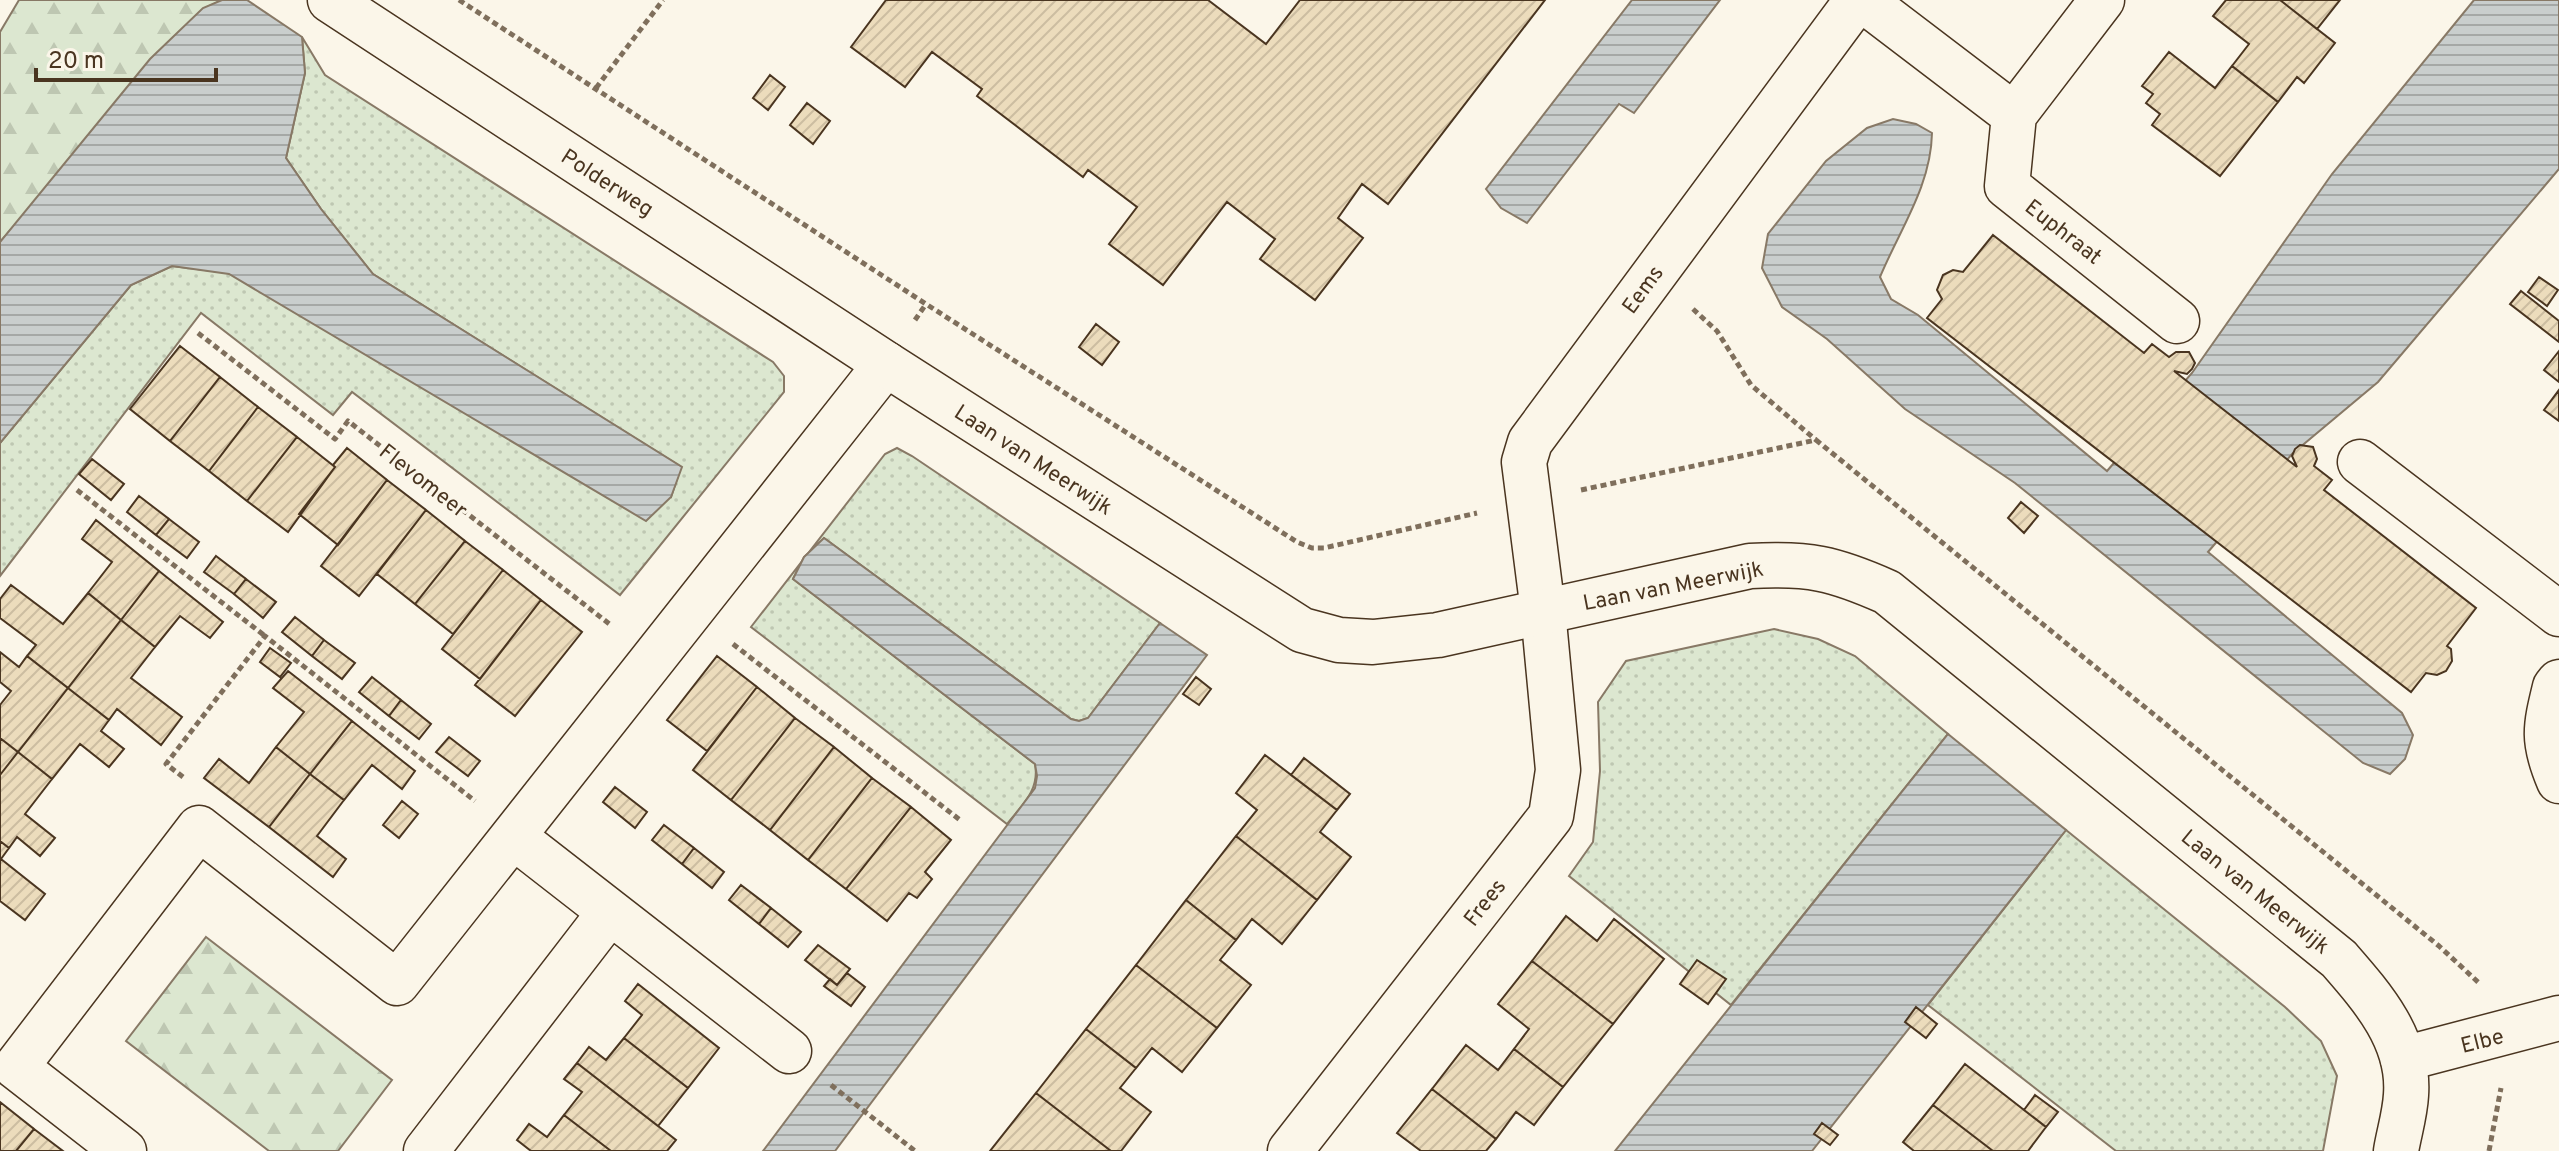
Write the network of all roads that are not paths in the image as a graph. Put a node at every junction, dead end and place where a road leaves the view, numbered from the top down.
1 (330, 0) edge
2 (1857, 0) edge
3 (1863, 0) edge
4 (2102, 0) edge
5 (2014, 115) junction
6 (2177, 321) dead end
7 (886, 364) junction
8 (2360, 462) dead end
9 (1543, 611) junction
10 (2559, 614) edge
11 (2559, 682) edge
12 (2559, 781) edge
13 (515, 835) junction
14 (610, 912) junction
15 (2559, 1018) edge
16 (789, 1051) dead end
17 (2403, 1059) junction
18 (124, 1151) edge
19 (426, 1151) edge
20 (1290, 1151) edge
21 (2396, 1151) edge

1 - 7 street, Polderweg
2 - 9 street, Eems
3 - 5 street
4 - 5 street
5 - 6 street, Euphraat
7 - 9 street, Laan van Meerwijk
7 - 13 street
8 - 10 street
9 - 17 street, Laan van Meerwijk
9 - 20 street, Frees
11 - 12 street
13 - 14 street
13 - 18 street
14 - 16 street
14 - 19 street
15 - 17 street, Elbe
17 - 21 street, Laan van Meerwijk

